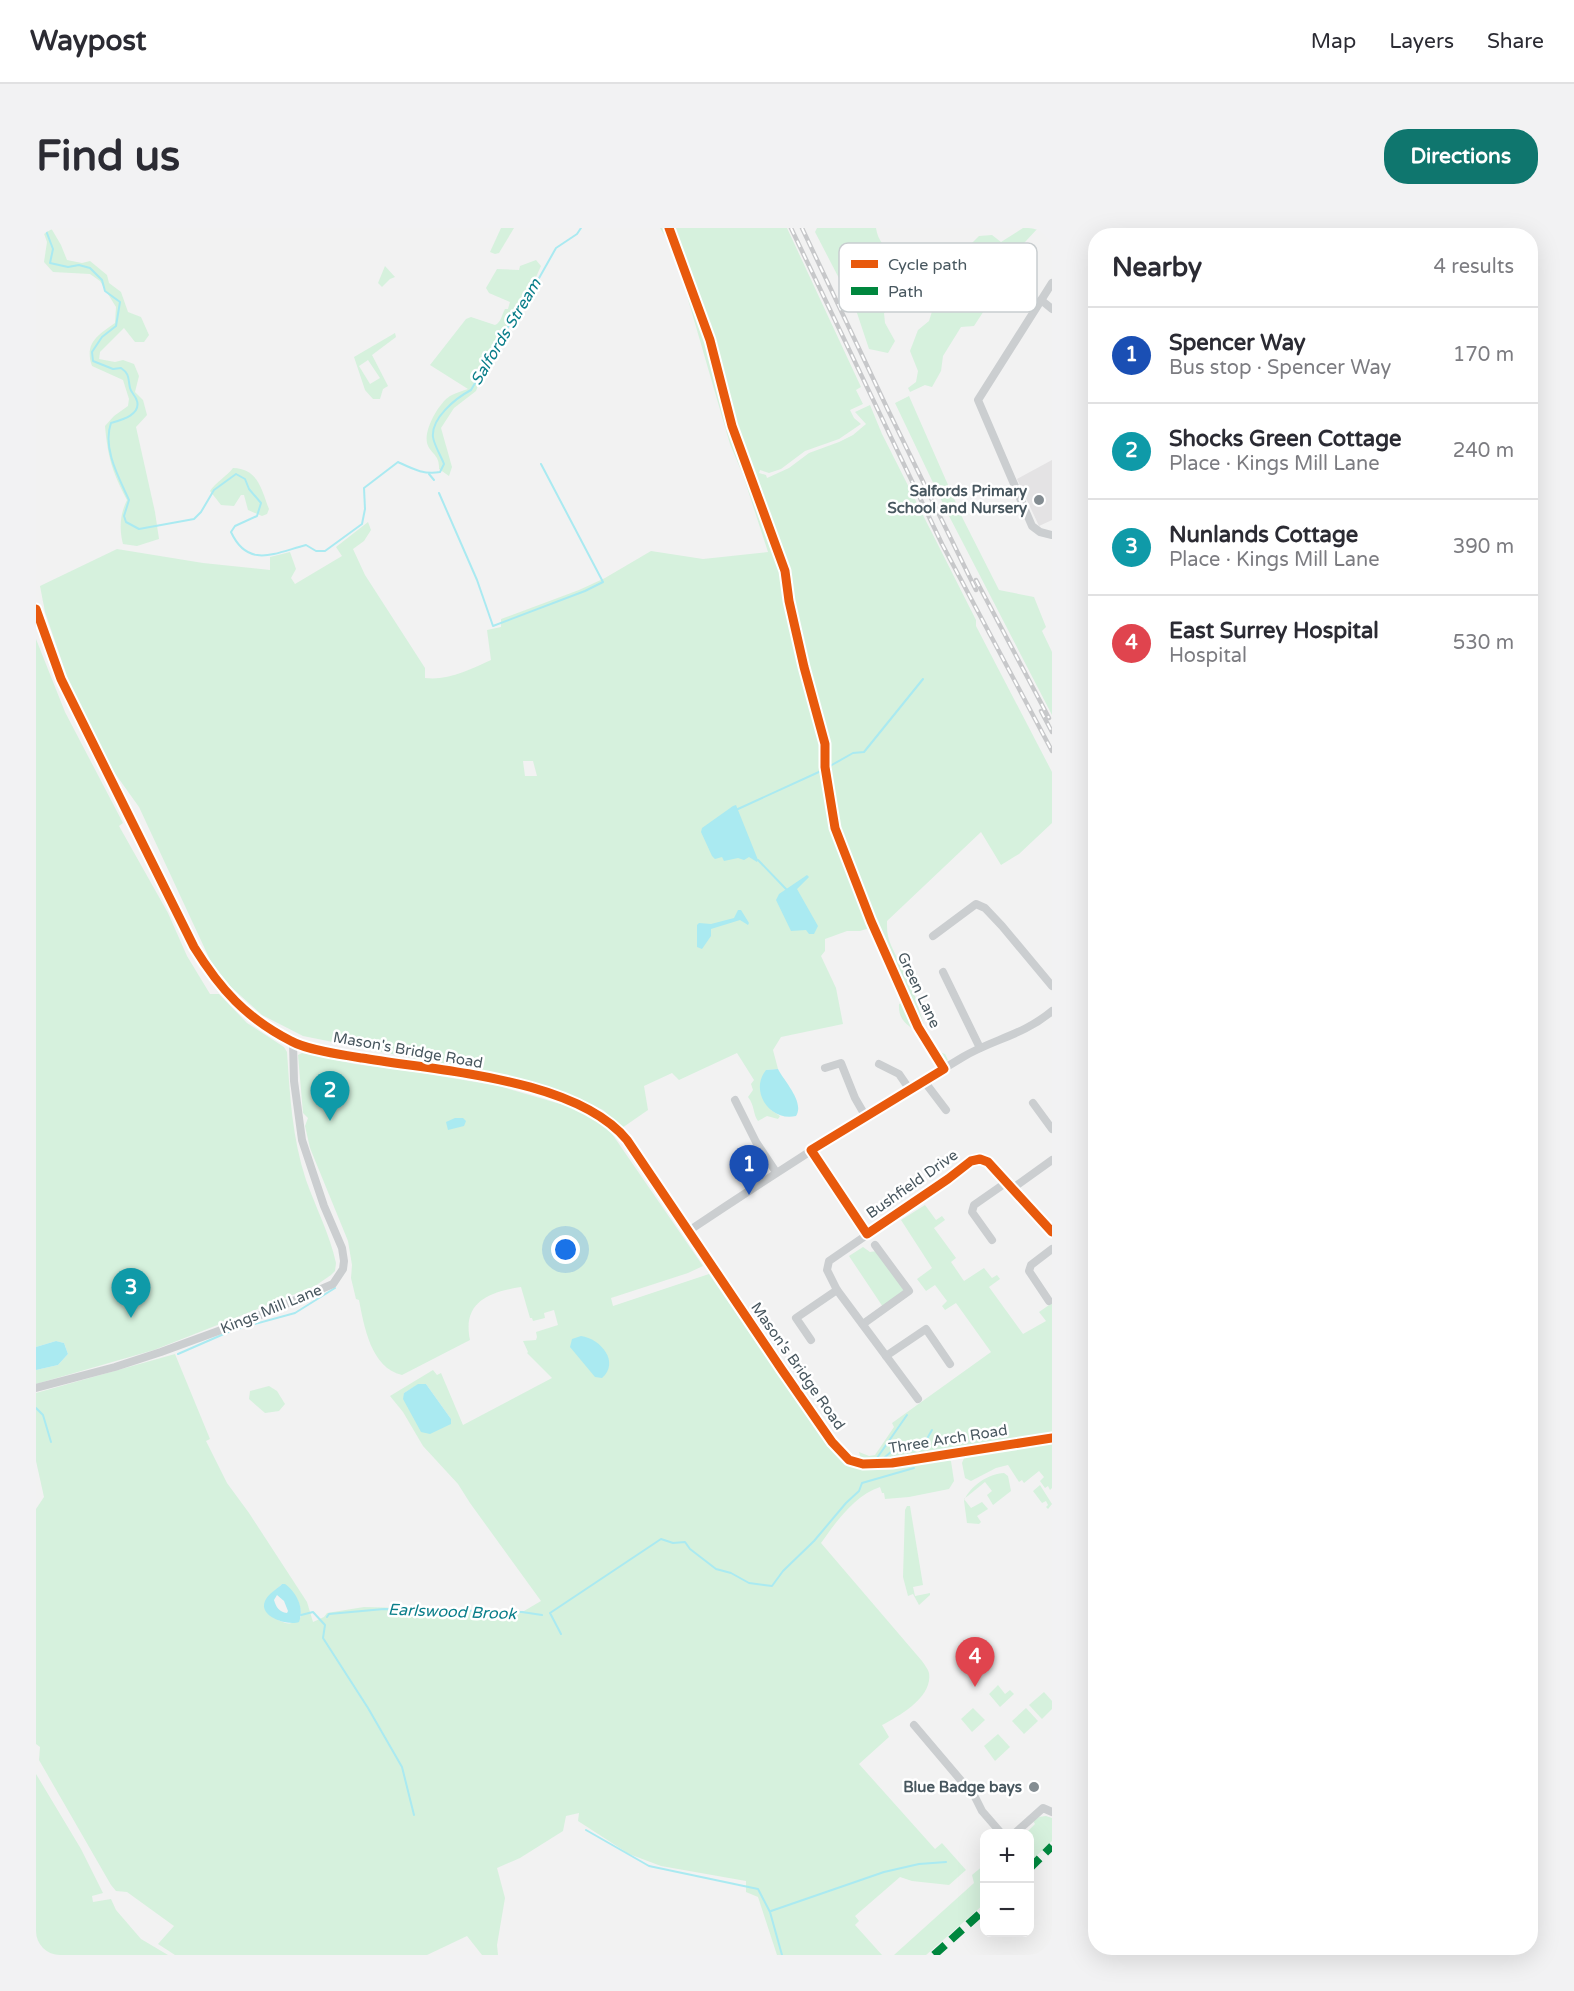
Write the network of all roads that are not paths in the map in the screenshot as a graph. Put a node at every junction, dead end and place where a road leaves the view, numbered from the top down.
1 (1052, 283) edge
2 (1041, 300) junction
3 (1037, 306) edge
4 (1052, 309) edge
5 (1033, 312) edge
6 (1052, 535) edge
7 (36, 609) edge
8 (871, 921) dead end
9 (933, 936) dead end
10 (943, 972) dead end
11 (1052, 986) edge
12 (1052, 1011) edge
13 (293, 1043) junction
14 (980, 1048) junction
15 (879, 1064) dead end
16 (825, 1068) dead end
17 (944, 1069) junction
18 (924, 1081) junction
19 (910, 1090) junction
20 (735, 1100) dead end
21 (1033, 1103) dead end
22 (946, 1110) dead end
23 (866, 1117) junction
24 (1052, 1129) edge
25 (811, 1150) junction
26 (1052, 1160) edge
27 (776, 1172) junction
28 (1010, 1185) junction
29 (687, 1232) junction
30 (1052, 1232) edge
31 (867, 1234) junction
32 (992, 1240) dead end
33 (875, 1245) dead end
34 (1052, 1249) edge
35 (837, 1290) junction
36 (1049, 1301) dead end
37 (864, 1324) junction
38 (811, 1340) dead end
39 (886, 1356) junction
40 (950, 1364) dead end
41 (36, 1388) edge
42 (918, 1399) dead end
43 (1052, 1438) edge
44 (849, 1460) joint
45 (914, 1725) dead end
46 (1052, 1812) edge
47 (998, 1829) edge
48 (1019, 1829) edge

1 - 2 street
2 - 3 street
2 - 4 street
5 - 6 street
7 - 13 street, Mason's Bridge Road
8 - 17 street, Green Lane
9 - 11 street
10 - 14 street
12 - 14 street
13 - 29 street, Mason's Bridge Road
13 - 41 street, Kings Mill Lane
14 - 17 street
15 - 19 street
16 - 23 street
17 - 18 street
18 - 19 street
18 - 22 street
19 - 23 street
20 - 27 street
21 - 24 street
23 - 25 street
25 - 27 street
25 - 31 street
26 - 28 street
27 - 29 street
28 - 30 street, Bushfield Drive
28 - 31 street, Bushfield Drive
28 - 32 street
29 - 44 street, Mason's Bridge Road
31 - 35 street, Bushfield Drive
33 - 37 street
34 - 36 street
35 - 37 street, Bushfield Drive
35 - 38 street
37 - 39 street, Bushfield Drive
39 - 40 street
39 - 42 street, Bushfield Drive
43 - 44 street, Three Arch Road
45 - 47 street
46 - 48 street

